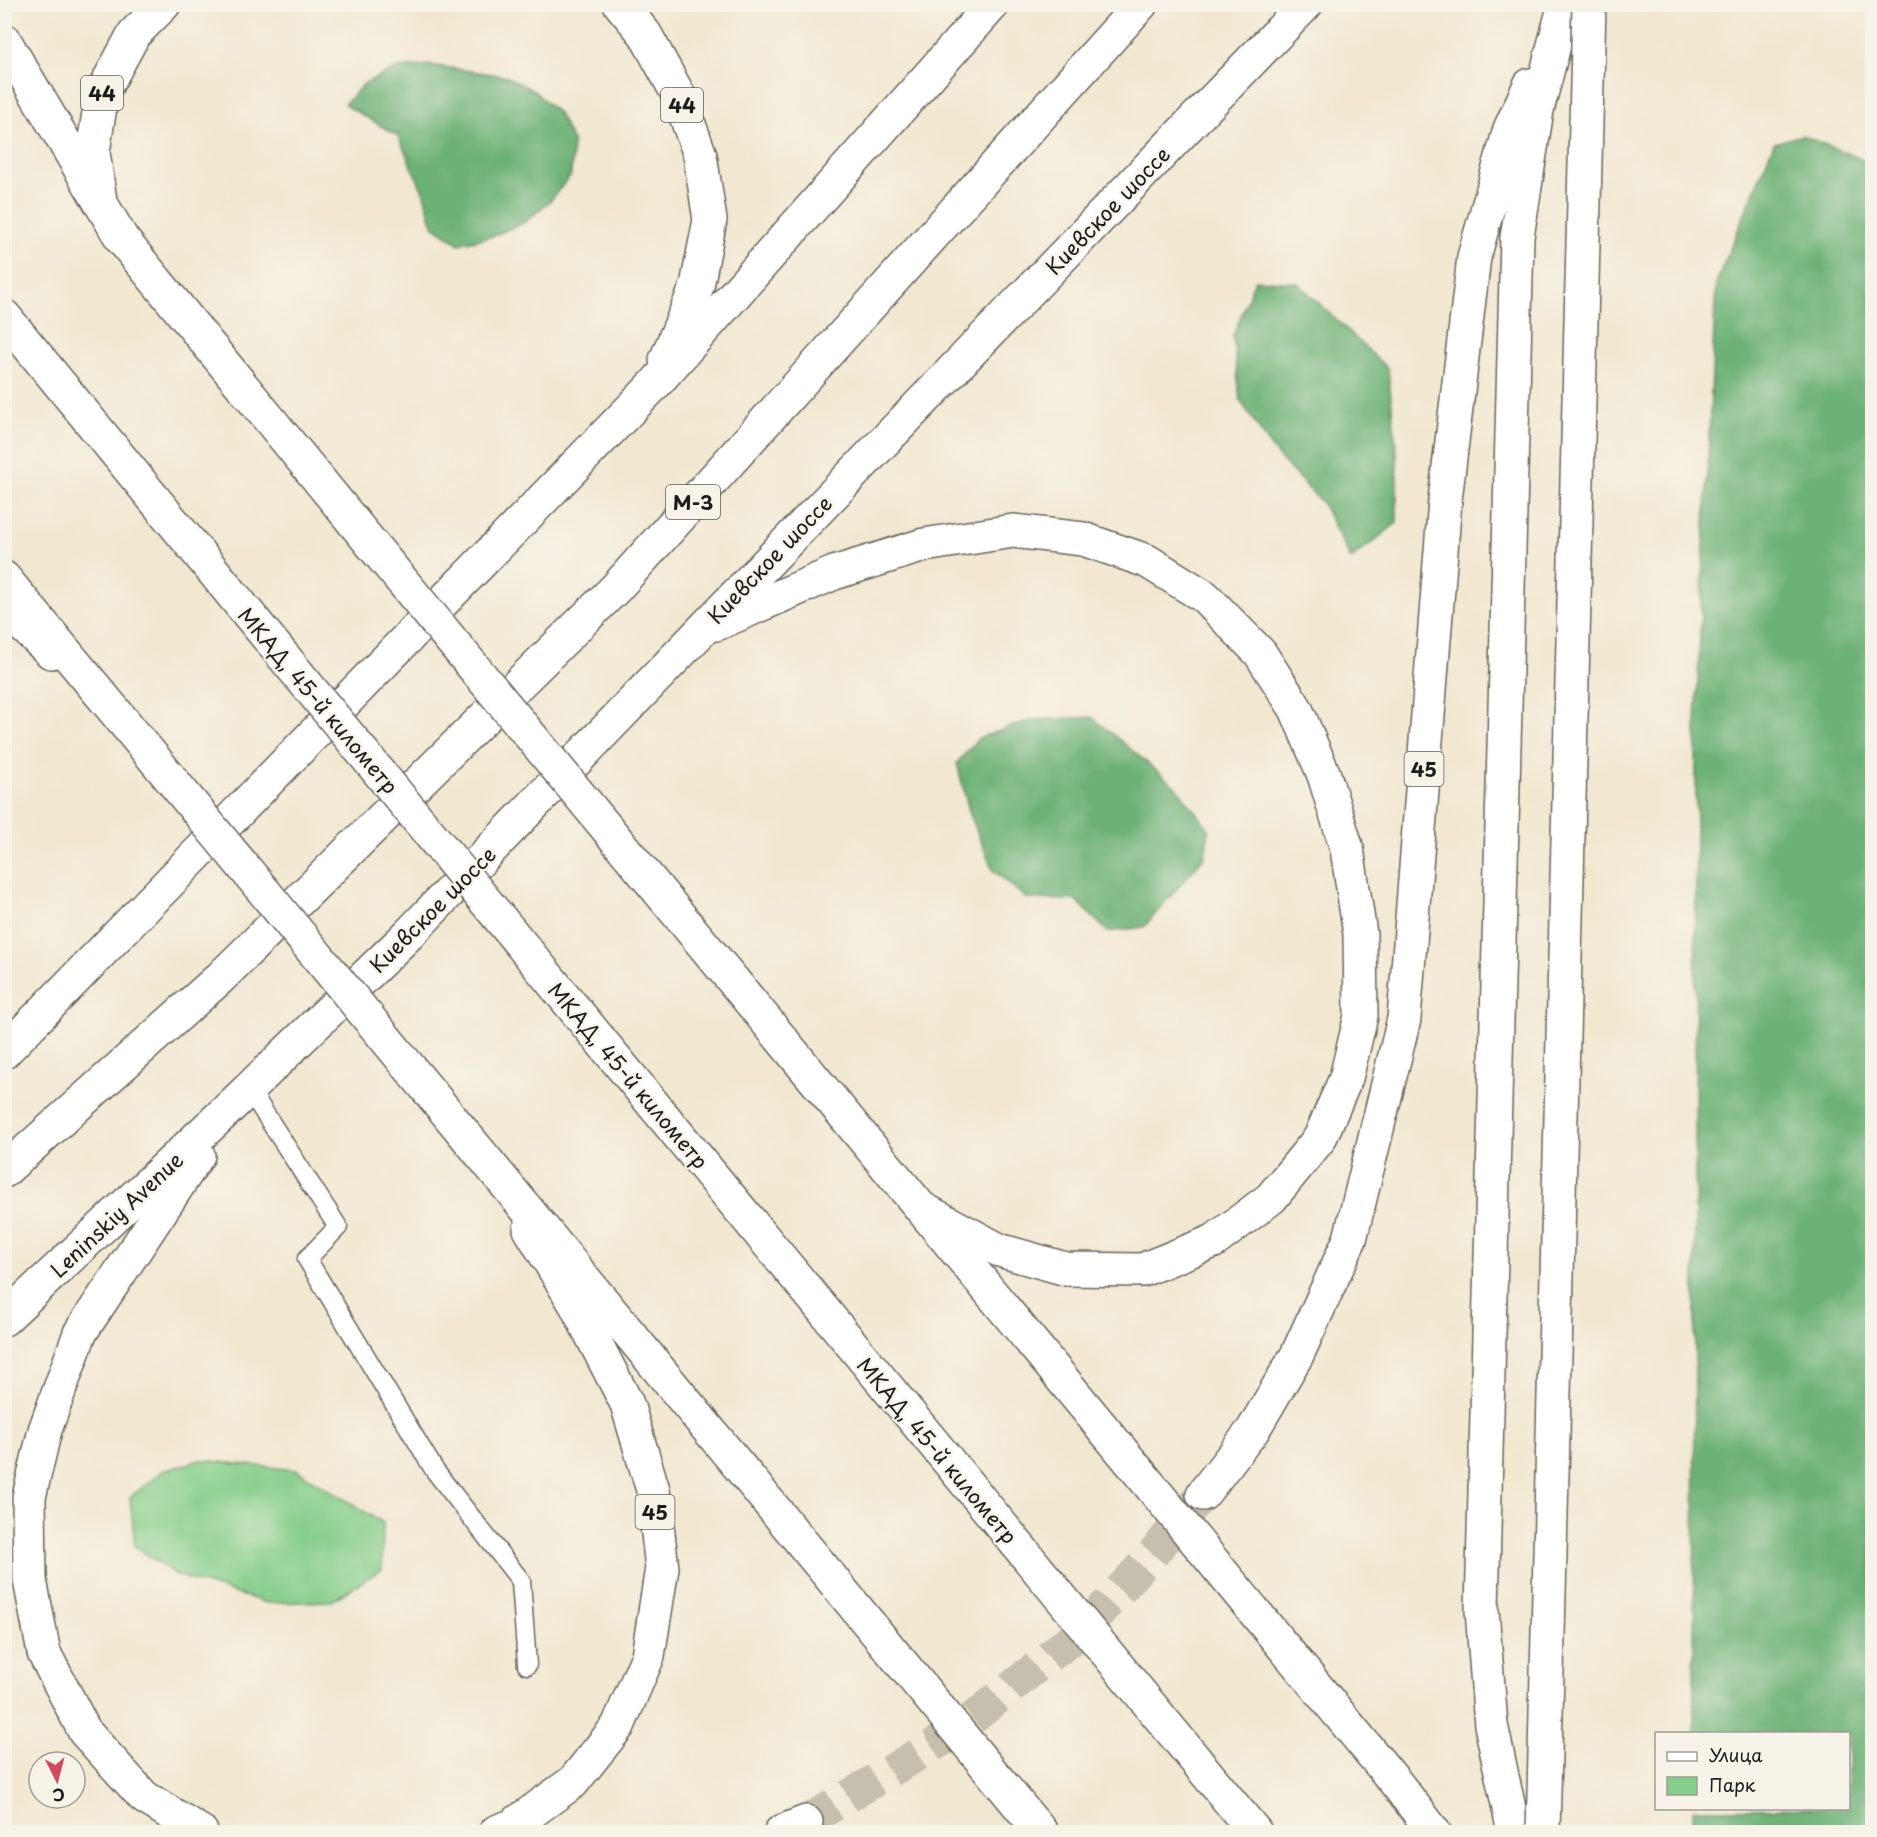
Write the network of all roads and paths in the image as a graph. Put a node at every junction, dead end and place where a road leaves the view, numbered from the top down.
1 (164, 4) edge
2 (620, 4) edge
3 (993, 4) edge
4 (1141, 4) edge
5 (1306, 4) edge
6 (1572, 8) edge
7 (4, 40) edge
8 (100, 201) junction
9 (4, 316) edge
10 (655, 384) junction
11 (4, 578) edge
12 (4, 608) edge
13 (701, 630) junction
14 (120, 717) junction
15 (4, 1052) edge
16 (239, 1099) junction
17 (486, 1160) junction
18 (4, 1171) edge
19 (921, 1208) junction
20 (4, 1319) edge
21 (1203, 1494) tunnel mouth
22 (527, 1665) dead end
23 (201, 1833) edge
24 (496, 1833) edge
25 (1041, 1833) edge
26 (1255, 1833) edge
27 (1434, 1833) edge
28 (1514, 1833) edge
29 (1543, 1833) edge

1 - 8 main road, 44
2 - 10 main road, 44
3 - 10 main road
4 - 18 main road, М-3
5 - 13 main road, Киевское шоссе
6 - 21 main road, 45
6 - 28 main road
6 - 29 main road, bridge
7 - 8 main road
8 - 19 main road, bridge
9 - 26 main road, МКАД, 45-й километр, bridge
10 - 15 main road
11 - 14 main road
12 - 14 main road
13 - 16 main road, Киевское шоссе
13 - 19 main road
14 - 17 main road, bridge
16 - 20 main road, Leninskiy Avenue
16 - 22 lane
16 - 23 main road
17 - 24 main road, 45
17 - 25 main road
19 - 27 main road

